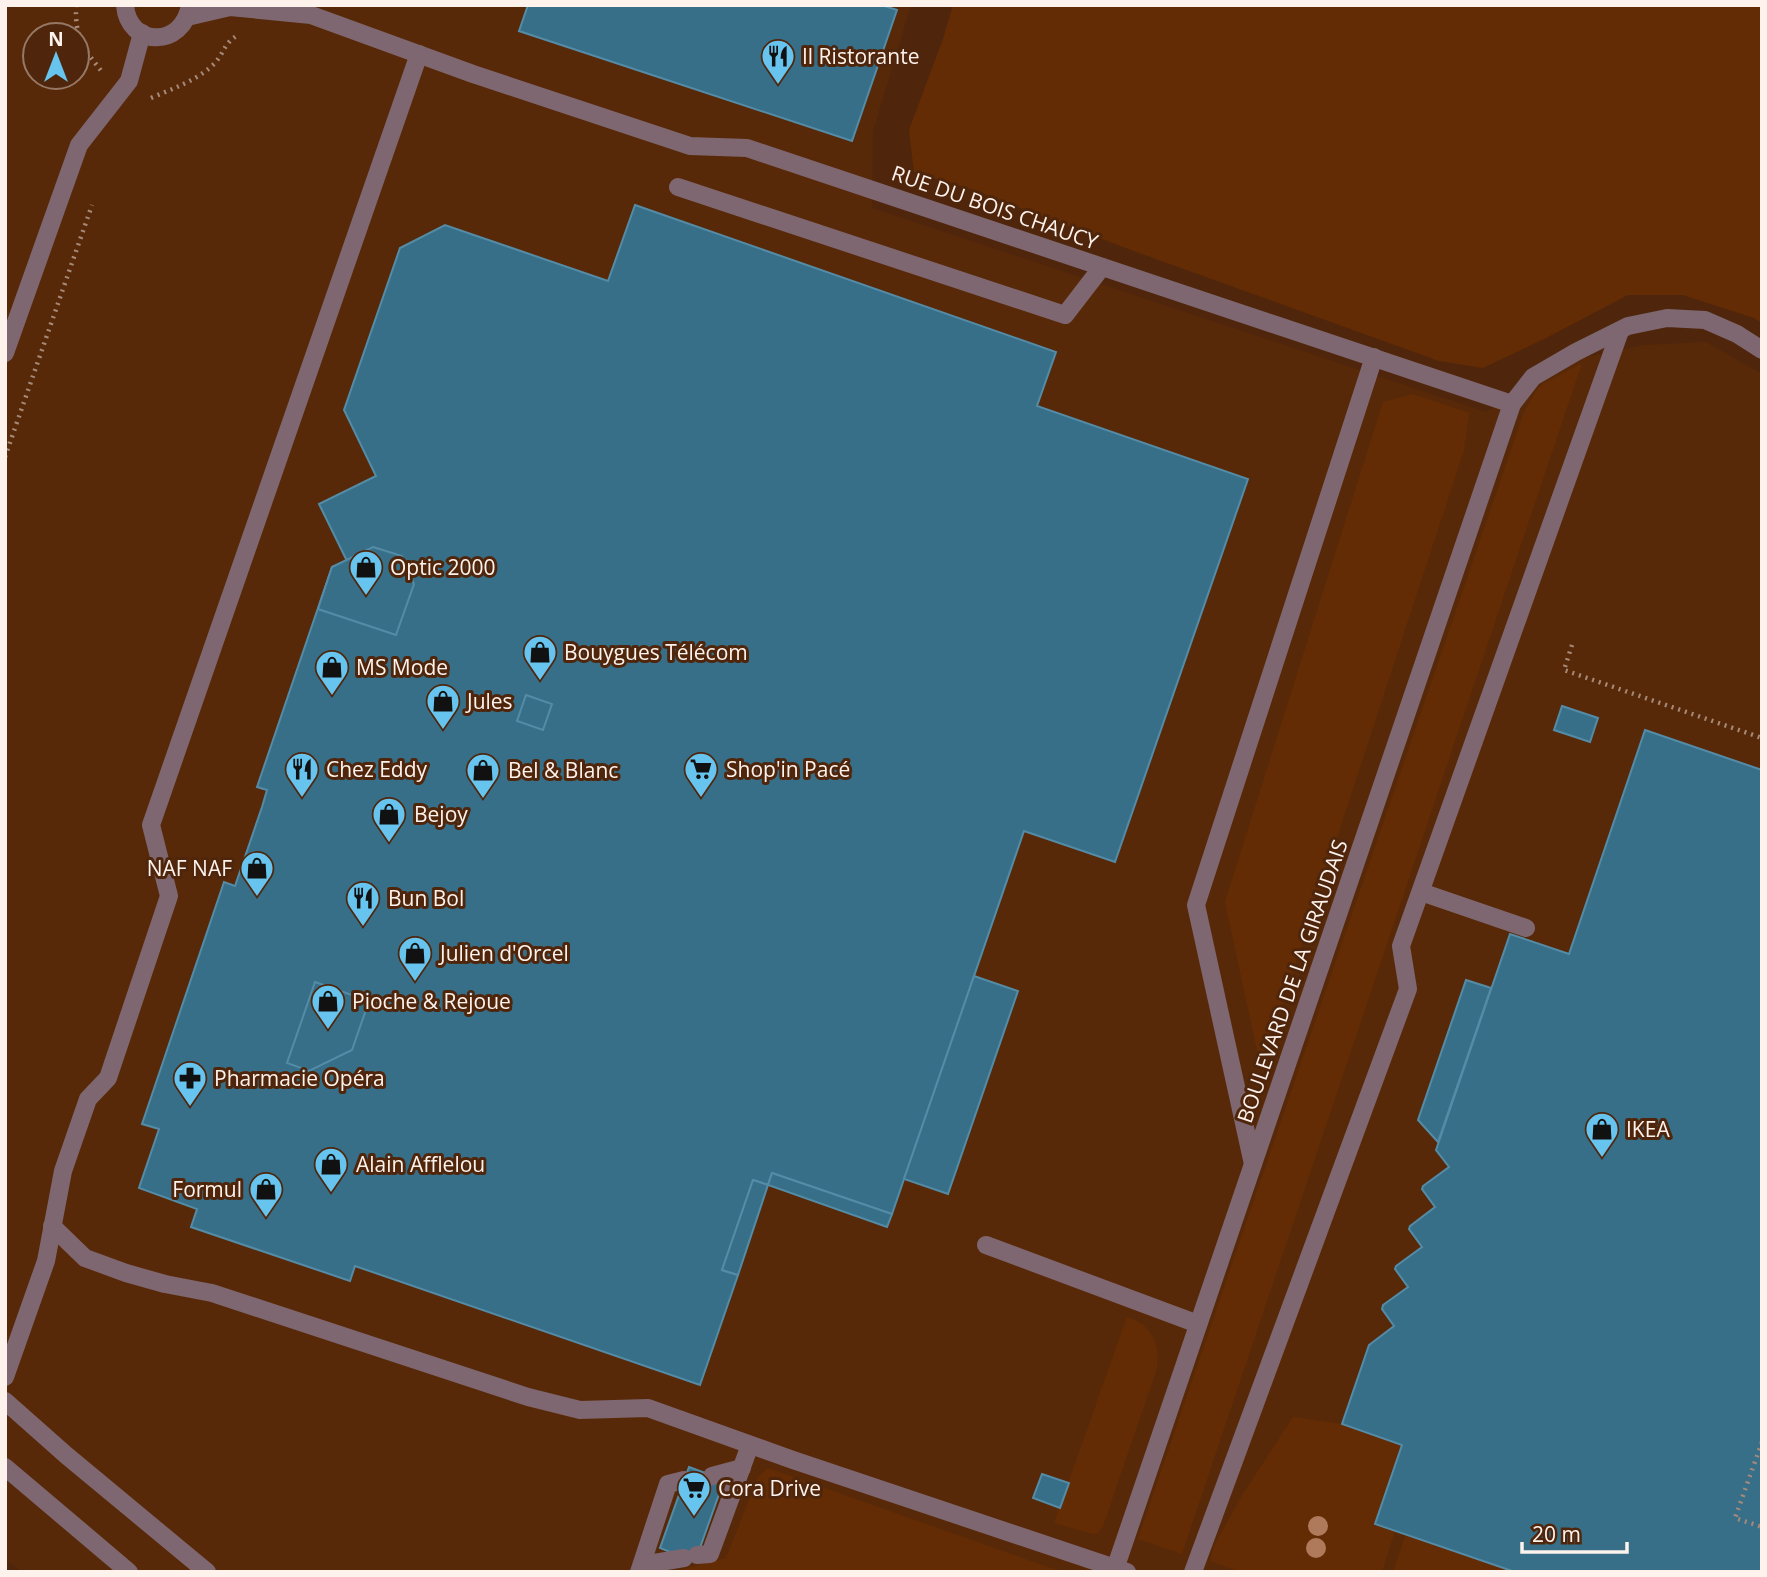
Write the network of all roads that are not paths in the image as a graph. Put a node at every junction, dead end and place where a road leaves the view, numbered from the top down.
1 (125, 5) edge
2 (189, 11) edge
3 (142, 33) junction
4 (419, 54) junction
5 (678, 187) dead end
6 (1102, 267) junction
7 (1620, 331) junction
8 (1762, 350) edge
9 (5, 353) edge
10 (1374, 357) junction
11 (1512, 404) junction
12 (1421, 892) junction
13 (1525, 928) dead end
14 (1253, 1164) junction
15 (52, 1226) junction
16 (986, 1245) dead end
17 (1198, 1324) junction
18 (5, 1377) edge
19 (5, 1401) edge
20 (750, 1445) junction
21 (5, 1467) edge
22 (742, 1468) junction
23 (712, 1476) dead end
24 (684, 1480) dead end
25 (641, 1568) edge
26 (1119, 1570) edge
27 (129, 1572) edge
28 (206, 1572) edge
29 (1194, 1572) edge

1 - 3 lane
2 - 3 lane
2 - 4 lane, RUE DU BOIS CHAUCY
3 - 9 lane
4 - 6 lane, RUE DU BOIS CHAUCY
4 - 15 lane
5 - 6 lane
6 - 10 lane, RUE DU BOIS CHAUCY
7 - 8 lane
7 - 11 lane
7 - 12 lane
10 - 11 lane, RUE DU BOIS CHAUCY
10 - 14 lane
11 - 14 lane, BOULEVARD DE LA GIRAUDAIS
12 - 13 lane
12 - 29 lane
14 - 17 lane, BOULEVARD DE LA GIRAUDAIS
15 - 18 lane
15 - 20 lane
16 - 17 lane
17 - 26 lane, BOULEVARD DE LA GIRAUDAIS
19 - 28 lane
20 - 22 lane
20 - 26 lane
21 - 27 lane
22 - 23 lane
22 - 25 lane
24 - 25 lane

